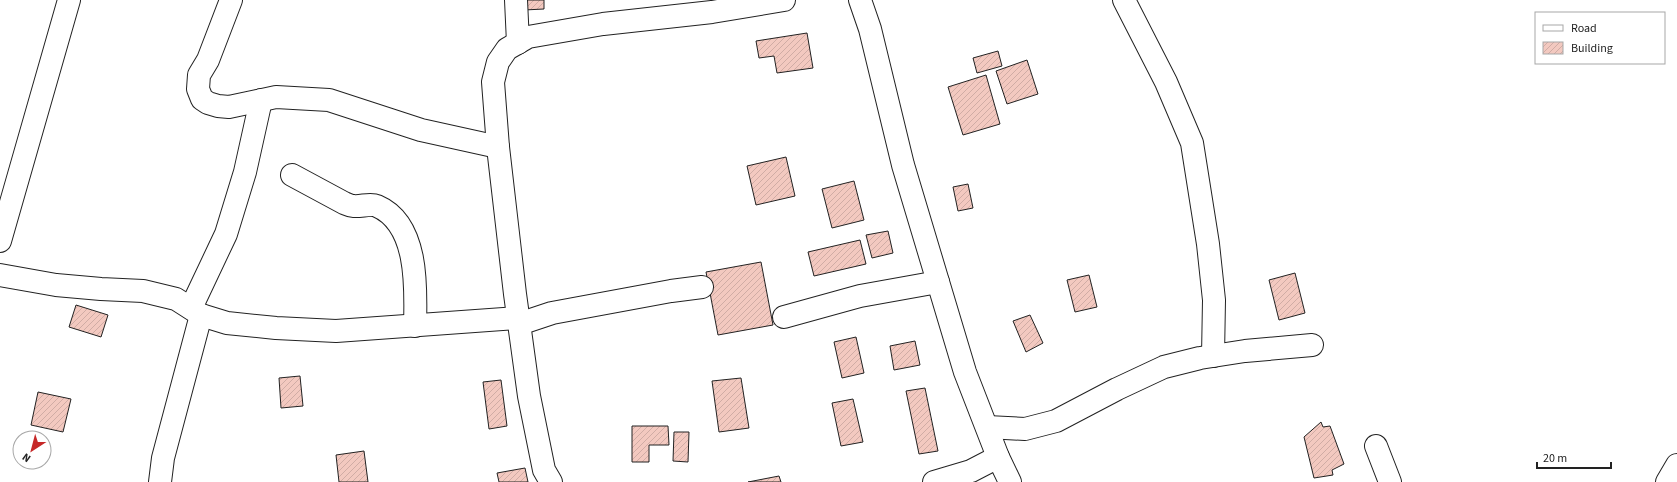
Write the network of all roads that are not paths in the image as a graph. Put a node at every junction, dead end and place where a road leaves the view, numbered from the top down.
1 (69, 0) edge
2 (231, 0) edge
3 (516, 0) edge
4 (784, 0) edge
5 (860, 0) edge
6 (1124, 0) edge
7 (518, 43) junction
8 (261, 100) junction
9 (498, 147) junction
10 (292, 175) dead end
11 (0, 241) edge
12 (0, 275) edge
13 (938, 282) junction
14 (702, 287) dead end
15 (196, 312) junction
16 (784, 317) dead end
17 (518, 321) junction
18 (415, 326) junction
19 (1312, 345) dead end
20 (1213, 356) junction
21 (987, 427) junction
22 (1376, 446) dead end
23 (998, 457) junction
24 (1677, 465) edge
25 (160, 482) edge
26 (552, 482) edge
27 (934, 482) edge
28 (1010, 482) edge
29 (1390, 482) edge
30 (1667, 482) edge

1 - 11 street
2 - 8 street
3 - 7 street
4 - 7 street
5 - 13 street
6 - 20 street
7 - 9 street
8 - 9 street
8 - 15 street
9 - 17 street
10 - 18 street
12 - 15 street
13 - 16 street
13 - 21 street
14 - 17 street
15 - 18 street
15 - 25 street
17 - 18 street
17 - 26 street
19 - 20 street
20 - 21 street
21 - 23 street
22 - 29 street
23 - 27 street
23 - 28 street
24 - 30 street

